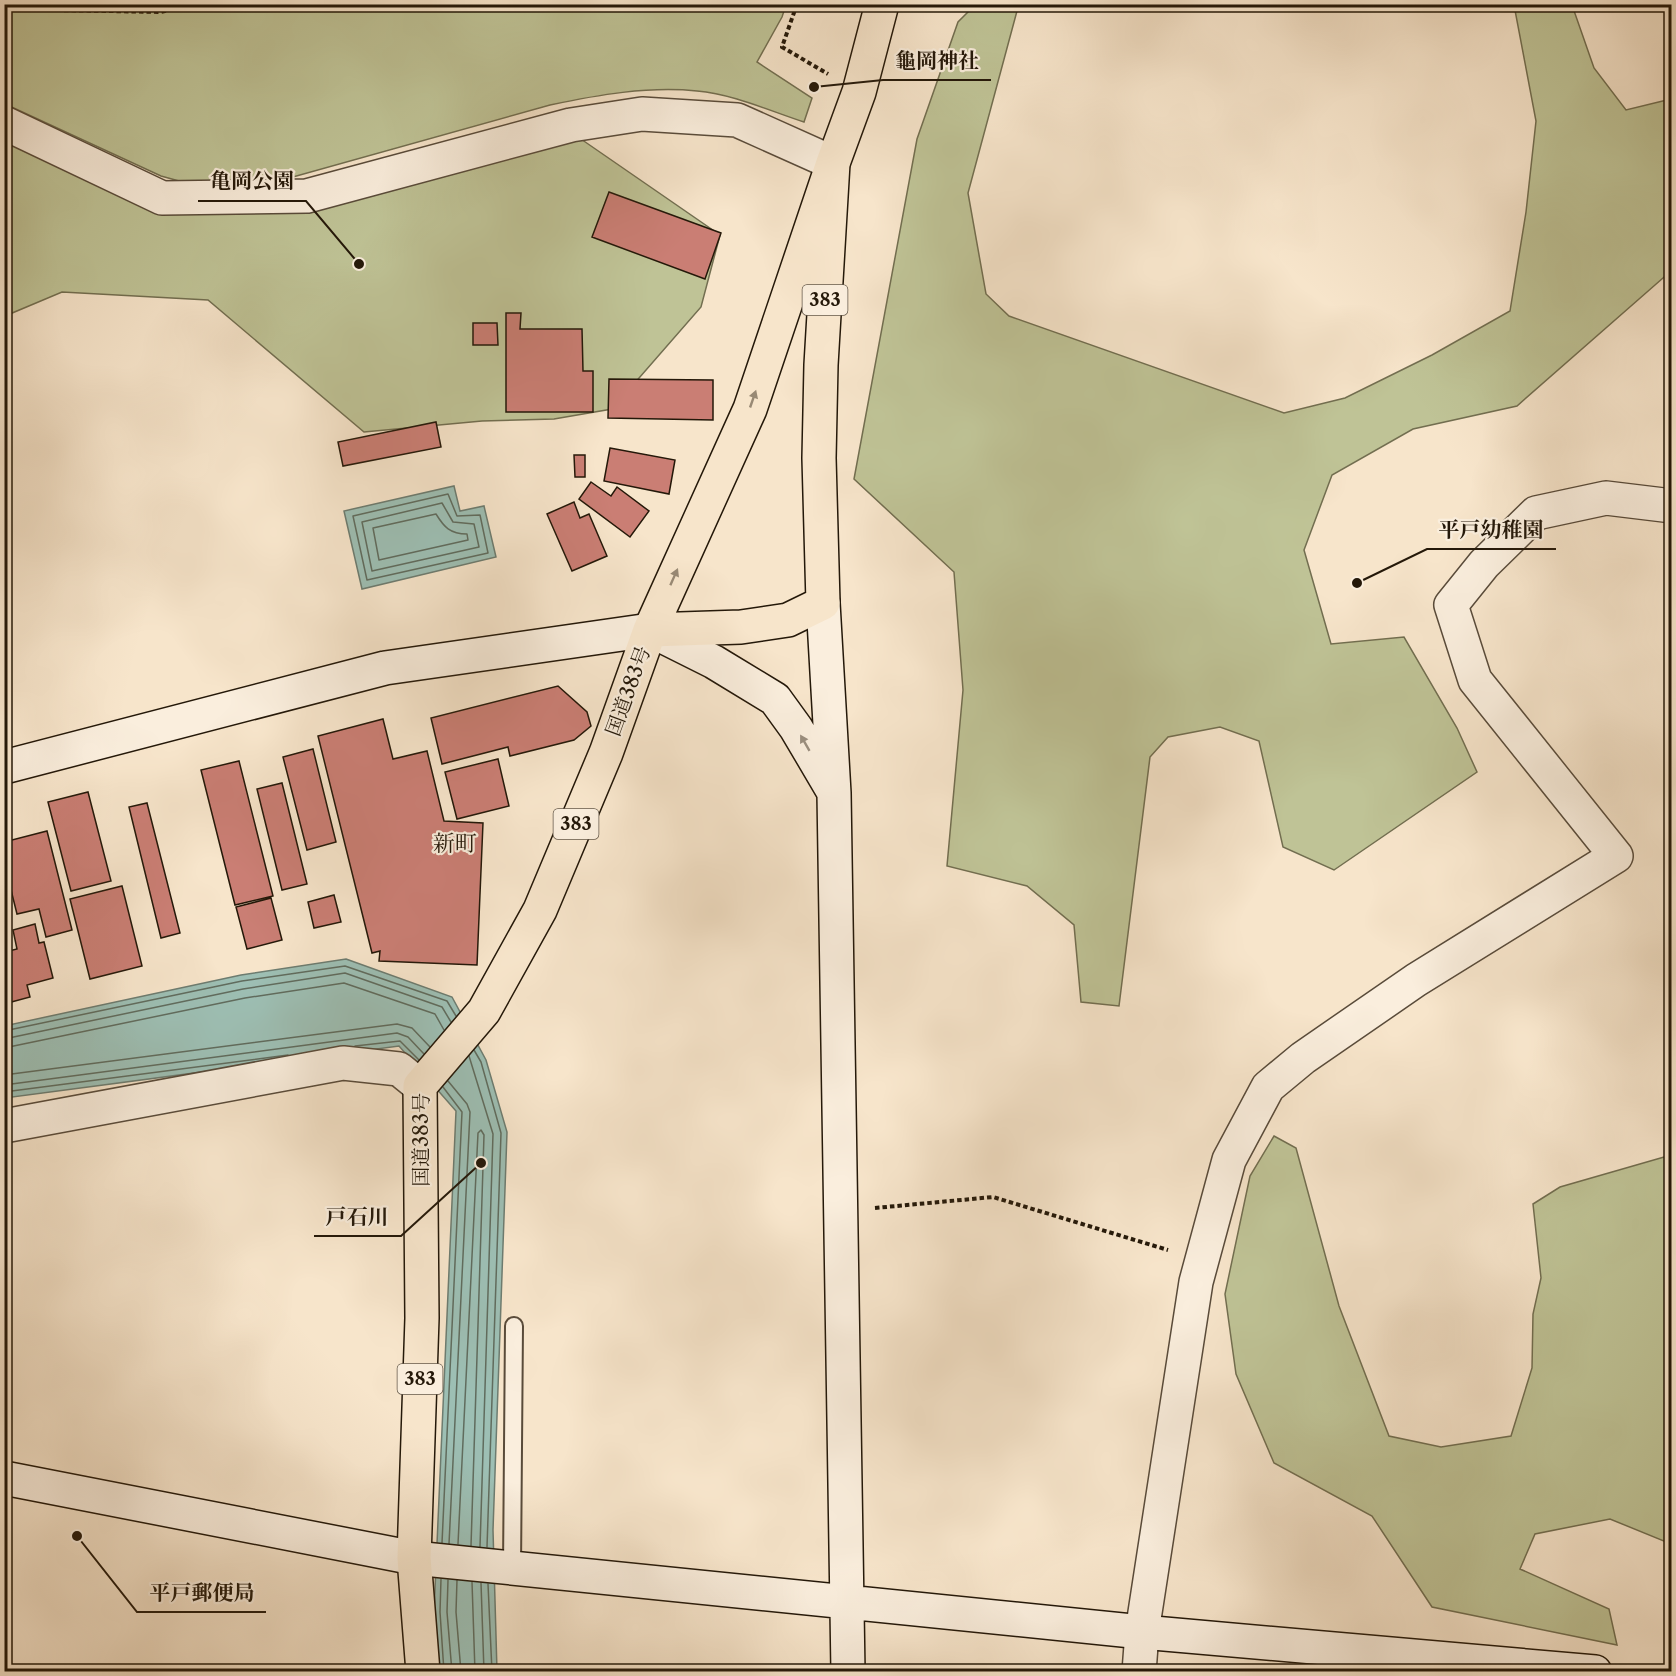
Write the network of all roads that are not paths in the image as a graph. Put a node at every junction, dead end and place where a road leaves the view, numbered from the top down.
1 (882, 4) edge
2 (4, 123) edge
3 (833, 163) junction
4 (1671, 506) edge
5 (823, 603) junction
6 (650, 630) junction
7 (4, 768) edge
8 (834, 793) junction
9 (420, 1086) junction
10 (4, 1126) edge
11 (514, 1326) dead end
12 (4, 1478) edge
13 (414, 1558) junction
14 (505, 1567) junction
15 (847, 1600) junction
16 (1142, 1632) junction
17 (423, 1671) edge
18 (848, 1671) edge
19 (1139, 1671) edge
20 (1595, 1671) edge

1 - 3 highway, 国道383号 / 383
2 - 3 street
3 - 5 highway, 国道383号 / 383
6 -> 3 highway, 国道383号 / 383
4 - 16 street
5 - 6 highway, 国道383号
5 - 8 street
6 - 7 street
8 -> 6 street
6 - 9 highway, 国道383号 / 383
8 - 15 street
9 - 10 street
9 - 13 highway, 国道383号 / 383
11 - 14 lane
12 - 13 street
13 - 14 street
13 - 17 highway, 国道383号 / 383
14 - 15 street
15 - 16 street
15 - 18 street
16 - 19 street
16 - 20 street

